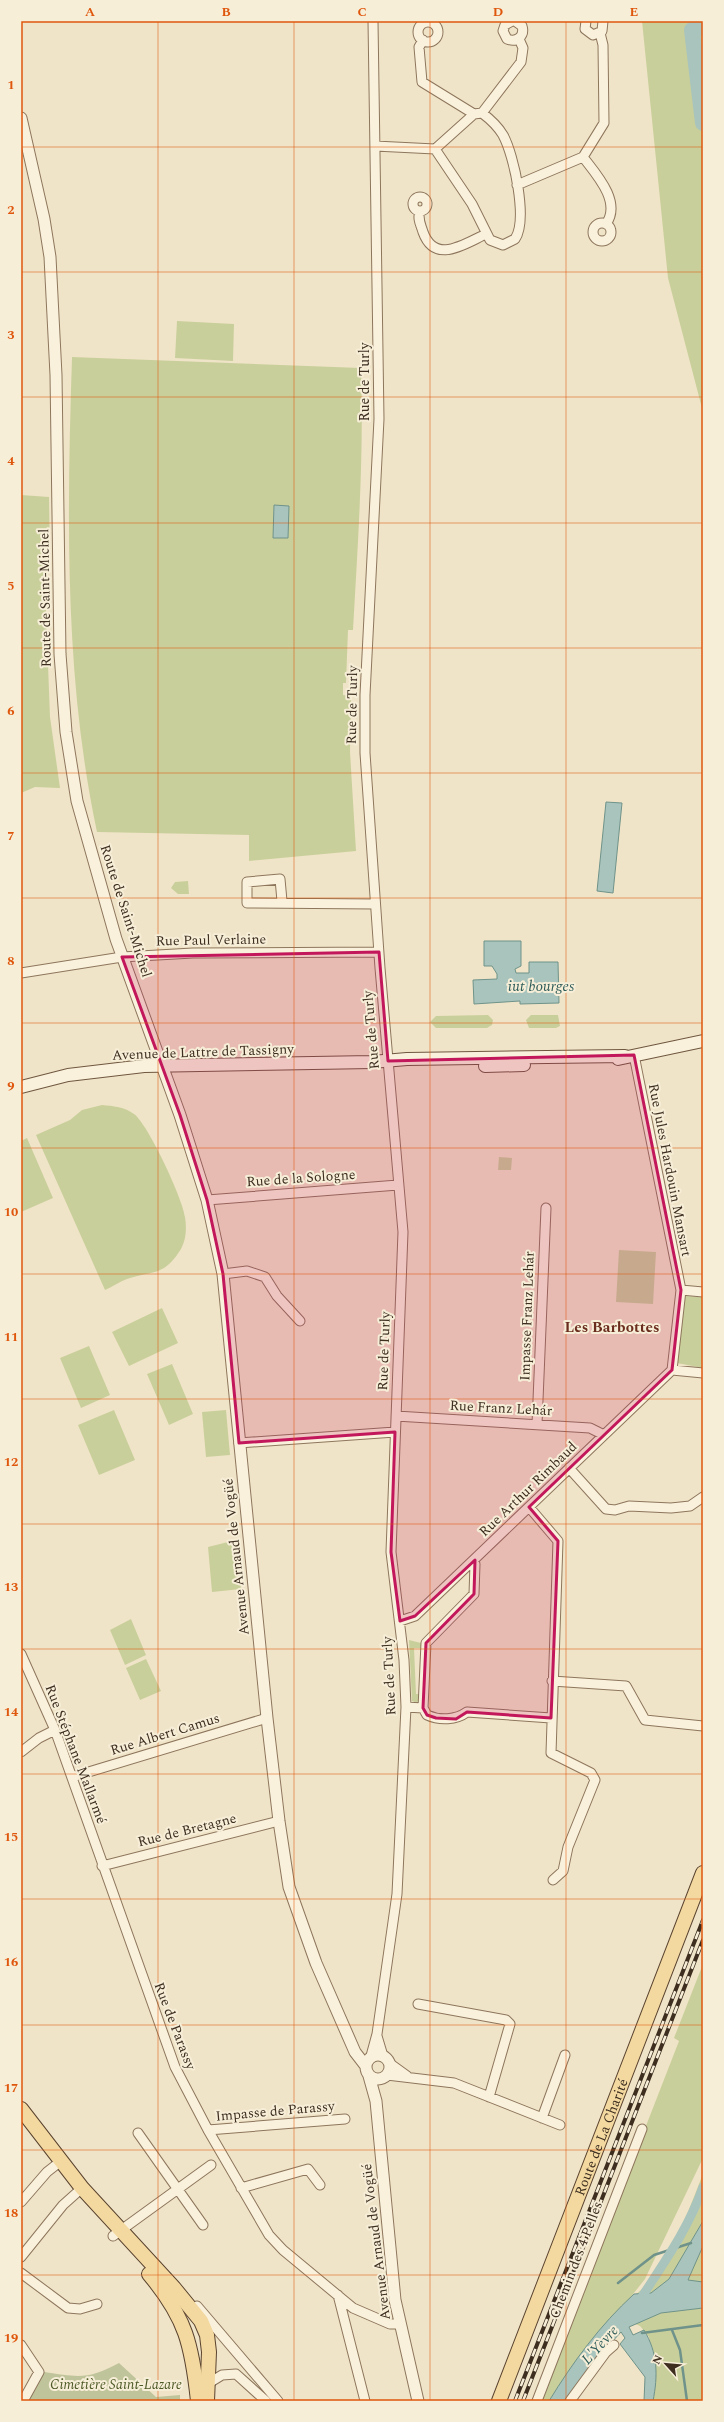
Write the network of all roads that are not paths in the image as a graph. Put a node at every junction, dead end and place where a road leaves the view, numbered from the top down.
1 (373, 21) edge
2 (512, 21) edge
3 (515, 21) edge
4 (586, 21) edge
5 (603, 21) edge
6 (600, 33) junction
7 (519, 38) junction
8 (423, 40) dead end
9 (478, 113) junction
10 (21, 118) edge
11 (375, 146) junction
12 (435, 149) junction
13 (583, 157) junction
14 (517, 185) junction
15 (420, 211) dead end
16 (606, 224) dead end
17 (486, 234) junction
18 (282, 901) dead end
19 (375, 904) junction
20 (379, 952) junction
21 (122, 957) junction
22 (21, 972) edge
23 (703, 1041) edge
24 (629, 1056) junction
25 (388, 1061) junction
26 (161, 1066) junction
27 (21, 1087) edge
28 (398, 1185) junction
29 (207, 1200) junction
30 (546, 1208) dead end
31 (222, 1274) junction
32 (681, 1290) junction
33 (703, 1292) edge
34 (300, 1321) dead end
35 (672, 1370) junction
36 (703, 1373) edge
37 (396, 1416) junction
38 (537, 1424) junction
39 (394, 1432) junction
40 (604, 1435) junction
41 (239, 1443) junction
42 (569, 1468) junction
43 (703, 1497) edge
44 (529, 1507) junction
45 (473, 1562) junction
46 (400, 1621) junction
47 (21, 1654) edge
48 (552, 1682) junction
49 (406, 1708) junction
50 (423, 1708) junction
51 (267, 1718) junction
52 (551, 1718) junction
53 (703, 1726) edge
54 (55, 1730) junction
55 (21, 1752) edge
56 (72, 1777) junction
57 (278, 1821) junction
58 (102, 1866) junction
59 (703, 1873) edge
60 (553, 1880) dead end
61 (418, 2004) dead end
62 (377, 2034) junction
63 (566, 2055) dead end
64 (386, 2060) junction
65 (369, 2064) junction
66 (409, 2076) junction
67 (385, 2077) junction
68 (489, 2098) junction
69 (376, 2101) junction
70 (21, 2109) edge
71 (542, 2118) junction
72 (345, 2119) dead end
73 (21, 2125) edge
74 (560, 2125) dead end
75 (642, 2129) dead end
76 (208, 2130) junction
77 (138, 2133) dead end
78 (57, 2164) junction
79 (211, 2165) dead end
80 (320, 2185) dead end
81 (241, 2188) junction
82 (176, 2189) junction
83 (78, 2191) junction
84 (21, 2202) edge
85 (203, 2225) dead end
86 (117, 2233) junction
87 (21, 2257) edge
88 (21, 2273) edge
89 (174, 2288) junction
90 (338, 2295) junction
91 (97, 2304) dead end
92 (400, 2324) junction
93 (21, 2345) edge
94 (614, 2345) dead end
95 (257, 2377) junction
96 (209, 2383) junction
97 (250, 2384) junction
98 (23, 2401) edge
99 (198, 2401) edge
100 (207, 2401) edge
101 (266, 2401) edge
102 (278, 2401) edge
103 (365, 2401) edge
104 (418, 2401) edge
105 (499, 2401) edge
106 (537, 2401) edge
107 (570, 2401) edge

1 - 11 street, Rue de Turly
2 - 7 street
3 - 7 street
4 - 6 street
5 - 6 street
6 - 13 street
7 - 9 street
8 - 9 street
9 - 12 street
9 - 14 street
10 - 21 street, Route de Saint-Michel
11 - 12 street
11 - 19 street, Rue de Turly
12 - 17 street
13 - 14 street
13 - 16 street
14 - 17 street
15 - 17 street
18 - 19 street
19 - 20 street, Rue de Turly
20 - 21 street, Rue Paul Verlaine
20 - 25 street, Rue de Turly
21 - 22 street, Rue Paul Verlaine
21 - 26 street, Route de Saint-Michel
23 - 24 main road, Avenue de Lattre de Tassigny
24 - 25 main road, Avenue de Lattre de Tassigny
24 - 32 street, Rue Jules Hardouin Mansart
25 - 26 main road, Avenue de Lattre de Tassigny
25 - 28 street, Rue de Turly
26 - 27 main road, Avenue de Lattre de Tassigny
26 - 29 street, Avenue Arnaud de Vogüé
28 - 29 street, Rue de la Sologne
28 - 37 street, Rue de Turly
29 - 31 street, Avenue Arnaud de Vogüé
30 - 38 street, Impasse Franz Lehár
31 - 34 street
31 - 41 street, Avenue Arnaud de Vogüé
32 - 33 street
32 - 35 street, Rue Jules Hardouin Mansart
35 - 36 street
35 - 40 street, Rue Arthur Rimbaud
37 - 38 street, Rue Franz Lehár
37 - 39 street, Rue de Turly
38 - 40 street, Rue Franz Lehár
39 - 41 street
39 - 46 street, Rue de Turly
40 - 42 street, Rue Arthur Rimbaud
41 - 51 street, Avenue Arnaud de Vogüé
42 - 43 street
42 - 44 street, Rue Arthur Rimbaud
44 - 45 street, Rue Arthur Rimbaud
44 - 48 street
45 - 46 street, Rue Arthur Rimbaud
45 - 50 street
46 - 49 street, Rue de Turly
47 - 54 street, Rue Stéphane Mallarmé
48 - 52 street
48 - 53 street
49 - 50 street
49 - 62 street, Rue de Turly
50 - 52 street
51 - 56 street, Rue Albert Camus
51 - 57 street, Avenue Arnaud de Vogüé
52 - 60 street
54 - 55 street
54 - 56 street, Rue Stéphane Mallarmé
56 - 58 street, Rue Stéphane Mallarmé
57 - 58 street, Rue de Bretagne
57 - 65 street, Avenue Arnaud de Vogüé
58 - 76 street, Rue de Parassy
59 - 105 main road, Route de La Charité
61 - 68 street
62 - 64 street, Rue de Turly
62 - 65 street, Rue de Turly
63 - 71 street
64 - 65 street
64 - 66 street
64 - 67 street, Avenue Arnaud de Vogüé
65 - 67 street, Avenue Arnaud de Vogüé
65 - 69 street, Avenue Arnaud de Vogüé
66 - 67 street
66 - 68 street
67 - 69 street, Avenue Arnaud de Vogüé
68 - 71 street
69 - 92 street, Avenue Arnaud de Vogüé
70 - 78 main road
71 - 74 street
72 - 76 street, Impasse de Parassy
73 - 78 main road
75 - 106 street, Chemin des 4 Pelles
76 - 81 street, Rue de Parassy
77 - 82 street
78 - 83 main road
78 - 84 street
79 - 82 street
80 - 81 street
81 - 90 street, Rue de Parassy
82 - 85 street
82 - 86 street
83 - 86 main road
83 - 87 street
86 - 89 main road
86 - 99 main road
88 - 91 street
89 - 95 street
89 - 96 main road
90 - 92 street, Rue de Parassy
90 - 103 street
92 - 104 street, Avenue Arnaud de Vogüé
93 - 98 street
94 - 107 street
95 - 97 street
95 - 102 street
96 - 97 street
96 - 100 main road
97 - 101 street

